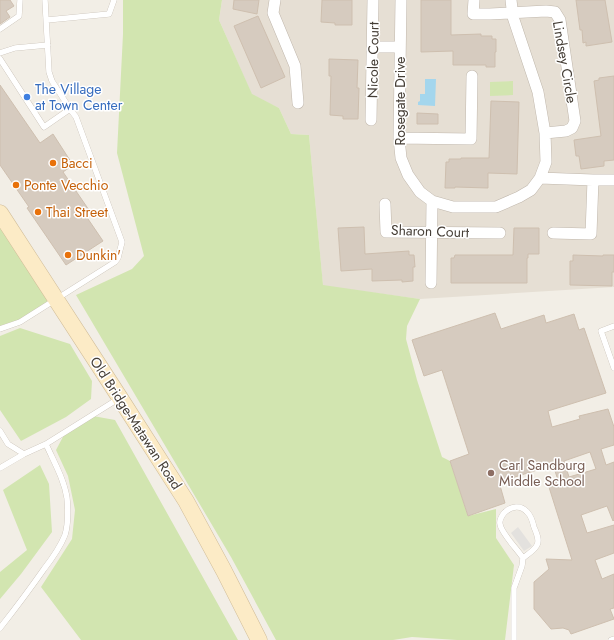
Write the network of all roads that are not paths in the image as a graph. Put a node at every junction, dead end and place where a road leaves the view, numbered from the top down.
1 (20, 0) edge
2 (45, 0) edge
3 (114, 0) edge
4 (275, 0) edge
5 (373, 0) edge
6 (401, 0) edge
7 (474, 0) edge
8 (511, 0) edge
9 (512, 13) junction
10 (47, 20) junction
11 (0, 29) edge
12 (48, 45) junction
13 (373, 47) junction
14 (400, 47) junction
15 (0, 53) edge
16 (0, 59) edge
17 (472, 76) dead end
18 (298, 103) dead end
19 (70, 109) junction
20 (372, 120) dead end
21 (545, 133) junction
22 (399, 138) junction
23 (540, 178) junction
24 (593, 180) junction
25 (614, 180) edge
26 (432, 201) junction
27 (385, 204) dead end
28 (0, 213) edge
29 (432, 232) junction
30 (500, 233) dead end
31 (552, 233) dead end
32 (431, 283) dead end
33 (56, 299) junction
34 (614, 326) edge
35 (0, 329) edge
36 (614, 368) edge
37 (120, 398) junction
38 (0, 432) edge
39 (46, 444) junction
40 (24, 454) junction
41 (0, 468) edge
42 (523, 558) junction
43 (0, 628) edge
44 (614, 639) edge
45 (259, 640) edge
46 (514, 640) edge
47 (611, 640) edge

1 - 11 lane
2 - 10 lane
3 - 10 lane
4 - 18 street
5 - 13 street, Nicole Court
6 - 14 street, Rosegate Drive
7 - 9 street
8 - 9 street, Rosegate Drive
9 - 21 street, Rosegate Drive
9 - 21 street, Lindsey Circle
10 - 12 lane
12 - 15 lane
12 - 19 lane
13 - 14 street
13 - 20 street, Nicole Court
14 - 22 street, Rosegate Drive
16 - 19 lane
17 - 22 street
19 - 33 lane
21 - 23 street, Rosegate Drive
22 - 26 street, Rosegate Drive
23 - 24 street
23 - 26 street, Rosegate Drive
24 - 25 street
24 - 31 street
26 - 29 street
27 - 29 street, Sharon Court
28 - 33 main road, Old Bridge-Matawan Road
29 - 30 street, Sharon Court
29 - 32 street
33 - 35 lane
33 - 37 main road, Old Bridge-Matawan Road
34 - 36 lane
37 - 39 lane
37 - 45 main road, Old Bridge-Matawan Road
38 - 40 lane
39 - 40 lane
39 - 43 lane
40 - 41 lane
42 - 42 lane
42 - 46 lane
44 - 47 lane

